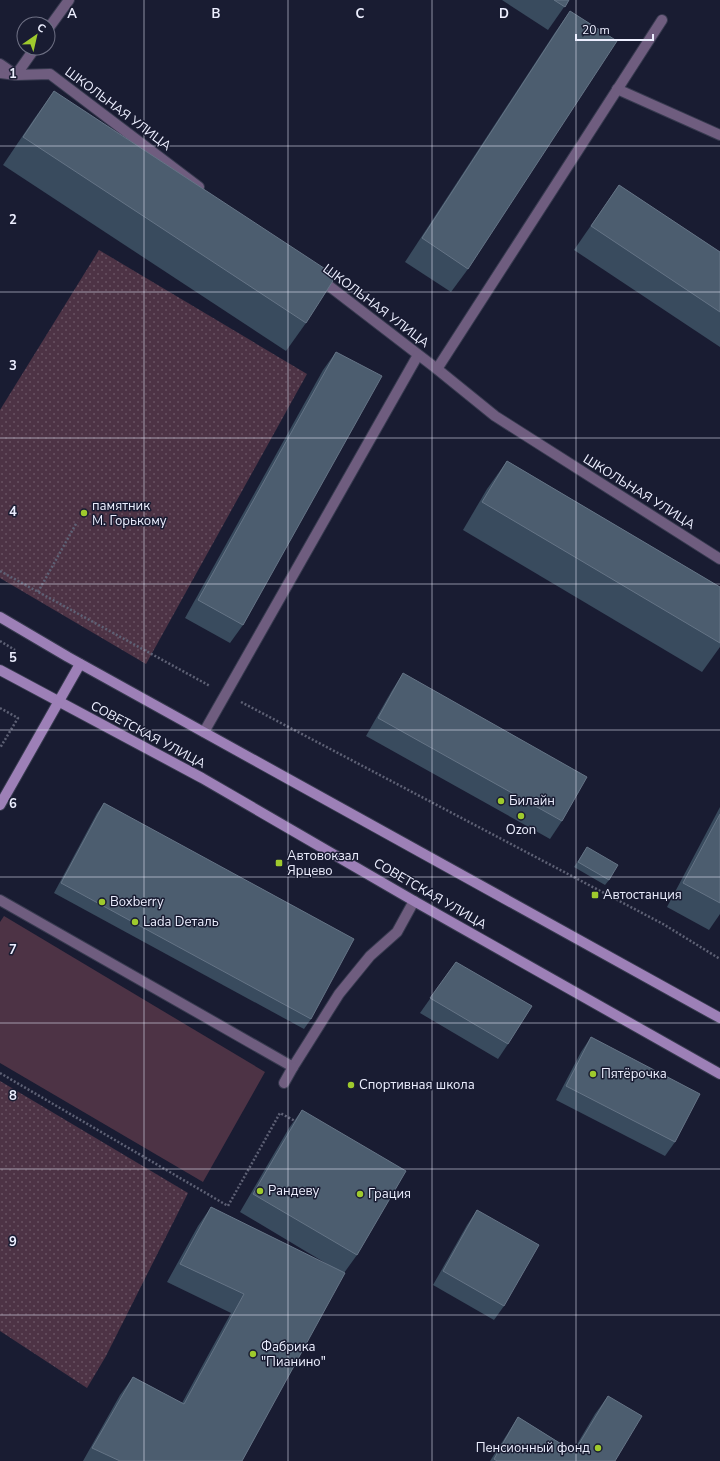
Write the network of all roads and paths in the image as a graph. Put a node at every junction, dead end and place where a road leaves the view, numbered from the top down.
1 (69, 0) edge
2 (56, 18) edge
3 (662, 20) dead end
4 (29, 56) edge
5 (0, 64) edge
6 (0, 73) edge
7 (16, 75) junction
8 (617, 89) junction
9 (720, 136) edge
10 (208, 195) edge
11 (310, 272) edge
12 (418, 355) junction
13 (437, 369) junction
14 (77, 522) dead end
15 (720, 559) edge
16 (0, 571) edge
17 (38, 592) junction
18 (0, 617) edge
19 (0, 641) edge
20 (21, 653) dead end
21 (80, 664) junction
22 (0, 670) edge
23 (225, 694) junction
24 (59, 702) junction
25 (0, 708) edge
26 (204, 732) junction
27 (0, 748) edge
28 (0, 805) edge
29 (0, 900) edge
30 (414, 901) junction
31 (720, 959) edge
32 (720, 1018) edge
33 (294, 1067) junction
34 (0, 1073) edge
35 (720, 1074) edge
36 (284, 1084) dead end
37 (300, 1124) edge

1 - 2 street
3 - 8 street
4 - 7 street
5 - 7 street
6 - 7 street, ШКОЛЬНАЯ УЛИЦА
7 - 10 street, ШКОЛЬНАЯ УЛИЦА
8 - 9 street
8 - 13 street
11 - 12 street, ШКОЛЬНАЯ УЛИЦА
12 - 13 street, ШКОЛЬНАЯ УЛИЦА
12 - 23 street
13 - 15 street, ШКОЛЬНАЯ УЛИЦА
14 - 17 path
16 - 17 path
17 - 23 path
18 - 21 main road
19 - 20 path
21 - 24 main road
21 - 26 main road
22 - 24 main road, СОВЕТСКАЯ УЛИЦА
23 - 26 street
23 - 31 path
24 - 28 main road
24 - 30 main road, СОВЕТСКАЯ УЛИЦА
25 - 27 path
26 - 32 main road
29 - 33 street
30 - 33 street
30 - 35 main road, СОВЕТСКАЯ УЛИЦА
33 - 36 street
34 - 37 path

